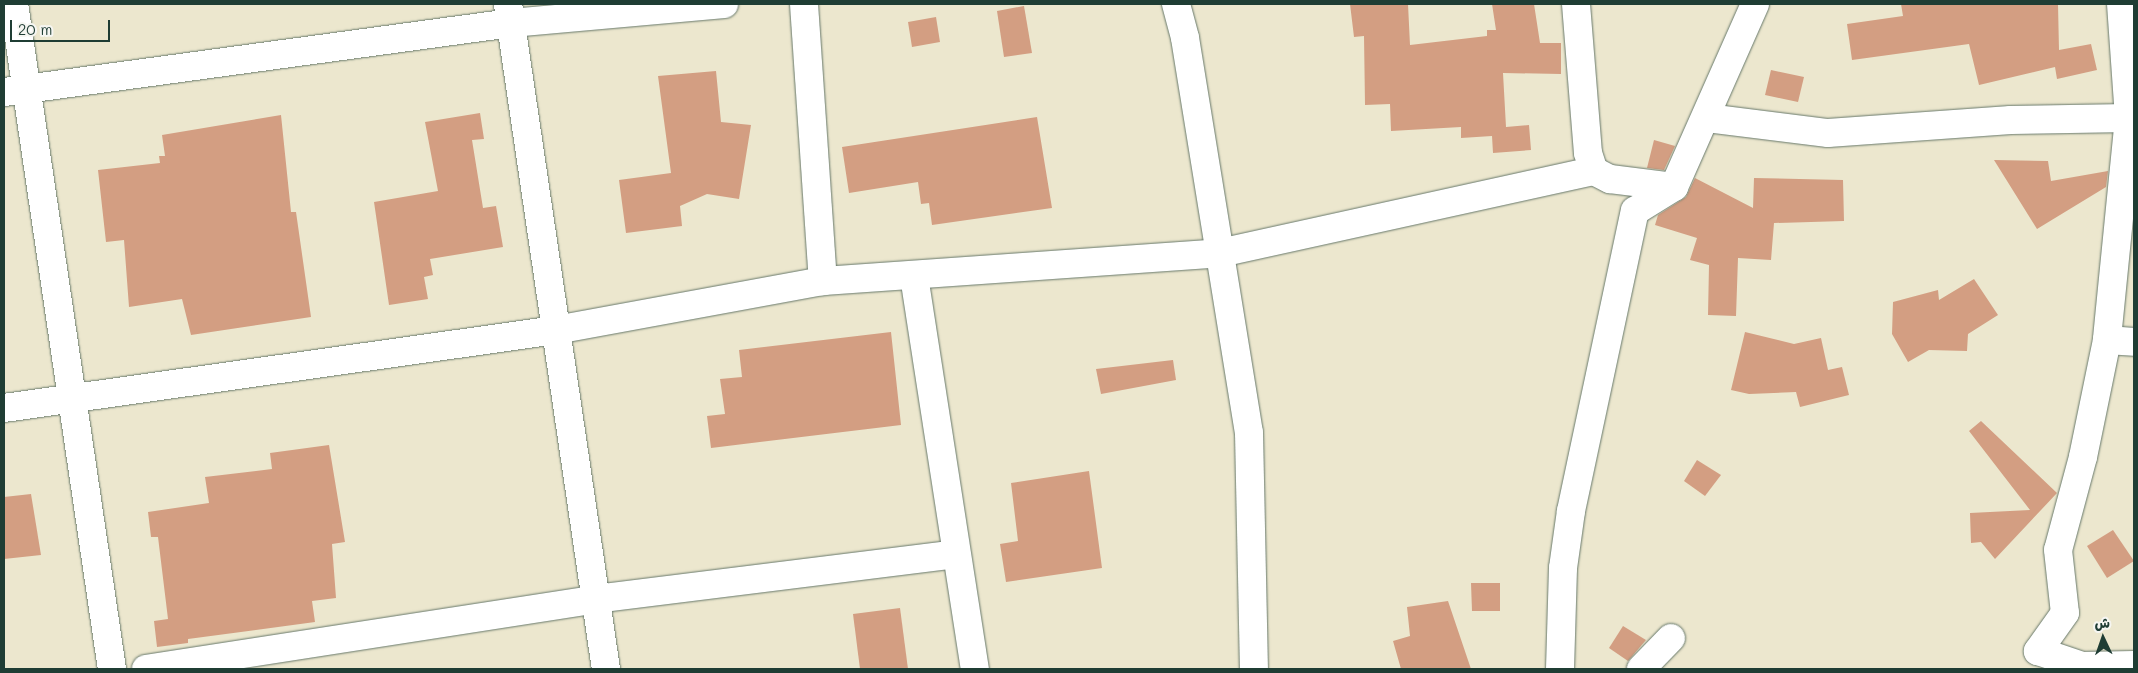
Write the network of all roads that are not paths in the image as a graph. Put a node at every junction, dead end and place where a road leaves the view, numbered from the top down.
1 (14, 4) edge
2 (724, 4) edge
3 (804, 4) edge
4 (1176, 4) edge
5 (1576, 4) edge
6 (1755, 4) edge
7 (2121, 4) edge
8 (510, 13) edge
9 (16, 91) edge
10 (1707, 118) junction
11 (2132, 118) edge
12 (1594, 171) junction
13 (1674, 187) junction
14 (1220, 253) junction
15 (914, 276) junction
16 (823, 282) junction
17 (556, 330) junction
18 (2107, 340) junction
19 (2134, 342) edge
20 (72, 399) junction
21 (4, 408) edge
22 (956, 554) junction
23 (596, 599) junction
24 (1671, 638) dead end
25 (2134, 665) edge
26 (2082, 668) edge
27 (112, 669) edge
28 (146, 669) edge
29 (606, 669) edge
30 (975, 669) edge
31 (1254, 669) edge
32 (1560, 669) edge
33 (1641, 669) edge

1 - 9 street
2 - 8 street
3 - 16 street
4 - 14 street
5 - 12 street
6 - 10 street
7 - 11 street
8 - 9 street
8 - 17 street
9 - 20 street
10 - 11 street
10 - 13 street
11 - 18 street
12 - 13 street
12 - 14 street
13 - 32 street
14 - 15 street
14 - 31 street
15 - 16 street
15 - 22 street
16 - 17 street
17 - 20 street
17 - 23 street
18 - 19 street
18 - 26 street
20 - 21 street
20 - 27 street
22 - 23 street
22 - 30 street
23 - 28 street
23 - 29 street
24 - 33 street
25 - 26 street

